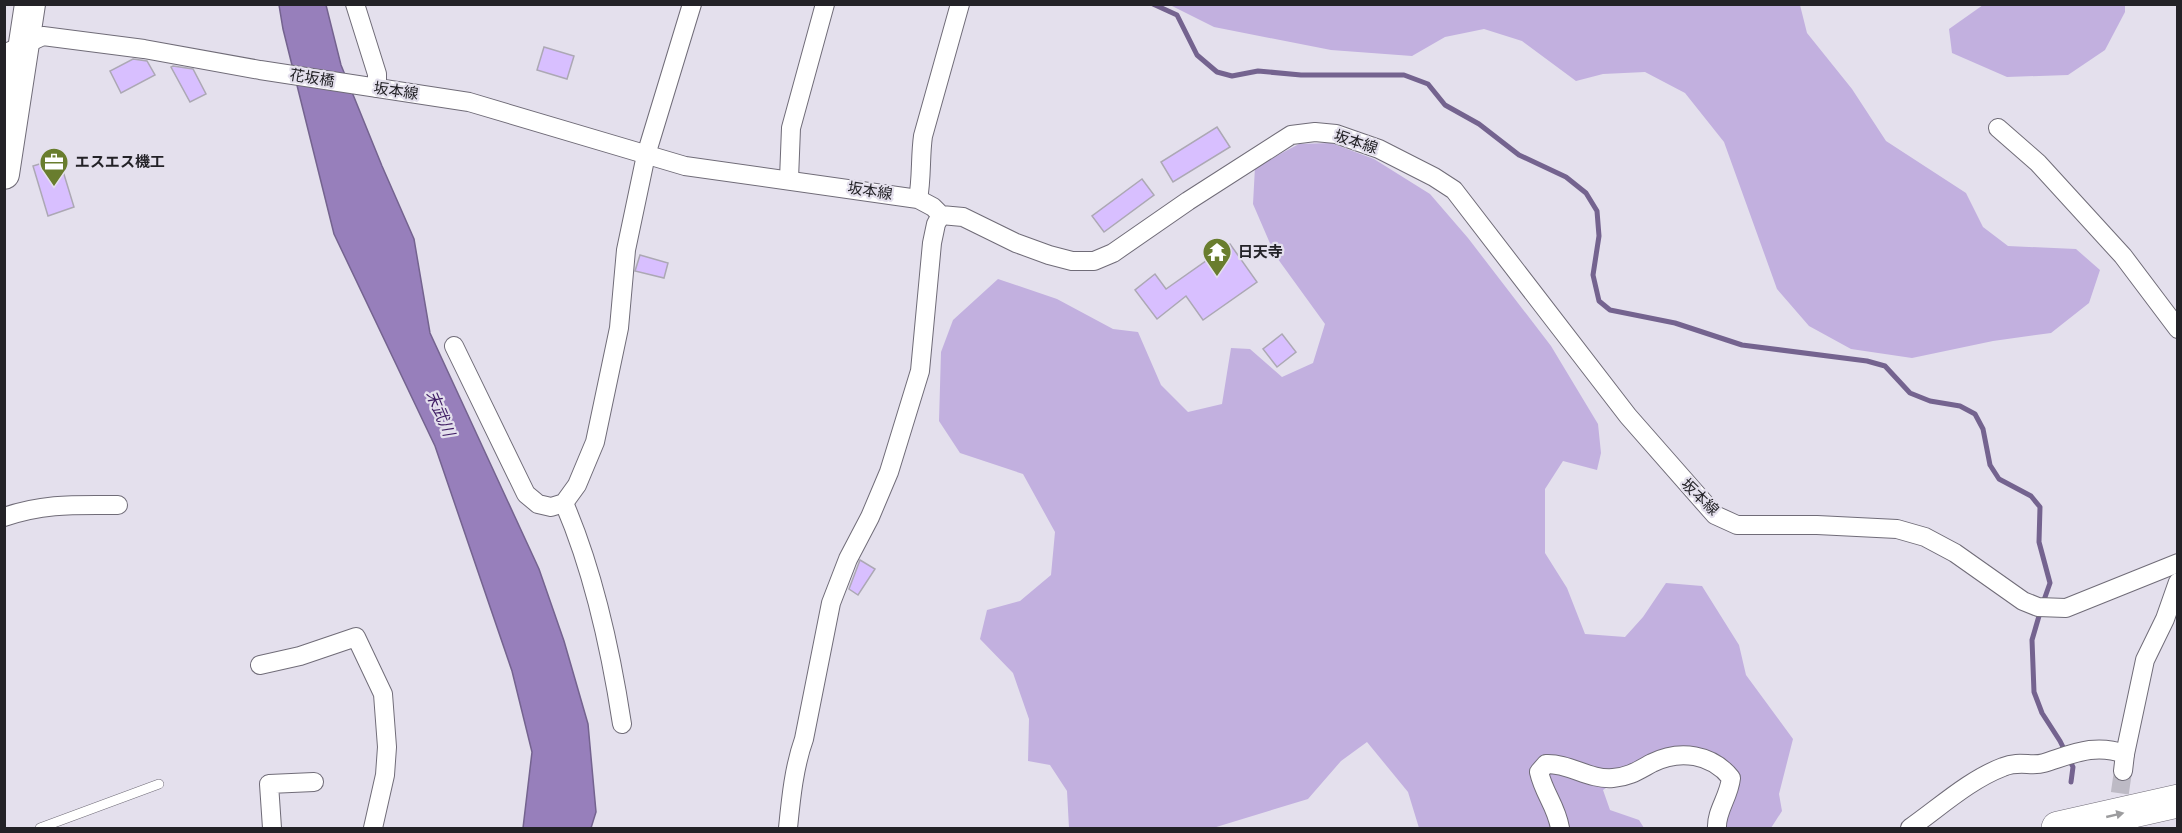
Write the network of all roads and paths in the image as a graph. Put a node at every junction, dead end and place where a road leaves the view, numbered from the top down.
1 (30, 4) edge
2 (355, 4) edge
3 (692, 4) edge
4 (825, 4) edge
5 (960, 4) edge
6 (14, 50) edge
7 (371, 87) junction
8 (1998, 128) dead end
9 (646, 155) junction
10 (4, 174) edge
11 (789, 179) junction
12 (918, 199) junction
13 (940, 215) junction
14 (2178, 329) edge
15 (454, 345) dead end
16 (564, 503) junction
17 (118, 506) dead end
18 (4, 517) edge
19 (2178, 563) edge
20 (2178, 582) edge
21 (260, 665) dead end
22 (622, 724) dead end
23 (314, 782) dead end
24 (159, 784) dead end
25 (2178, 801) edge
26 (39, 828) edge
27 (272, 828) edge
28 (373, 828) edge
29 (788, 828) edge
30 (1560, 828) edge
31 (1717, 828) edge
32 (1910, 828) edge
33 (2058, 828) edge

1 - 6 main road
2 - 7 street
3 - 9 street
4 - 11 street
5 - 12 street
6 - 7 street, 花坂橋
6 - 10 main road
7 - 9 street, 坂本線
8 - 14 street
9 - 11 street, 坂本線
9 - 16 street
11 - 12 street, 坂本線
12 - 13 street, 坂本線
13 - 19 street, 坂本線
13 - 29 street
15 - 16 street
16 - 22 street
17 - 18 street
20 - 32 street
21 - 28 street
23 - 27 street
24 - 26 lane
33 -> 25 highway
30 - 31 street

